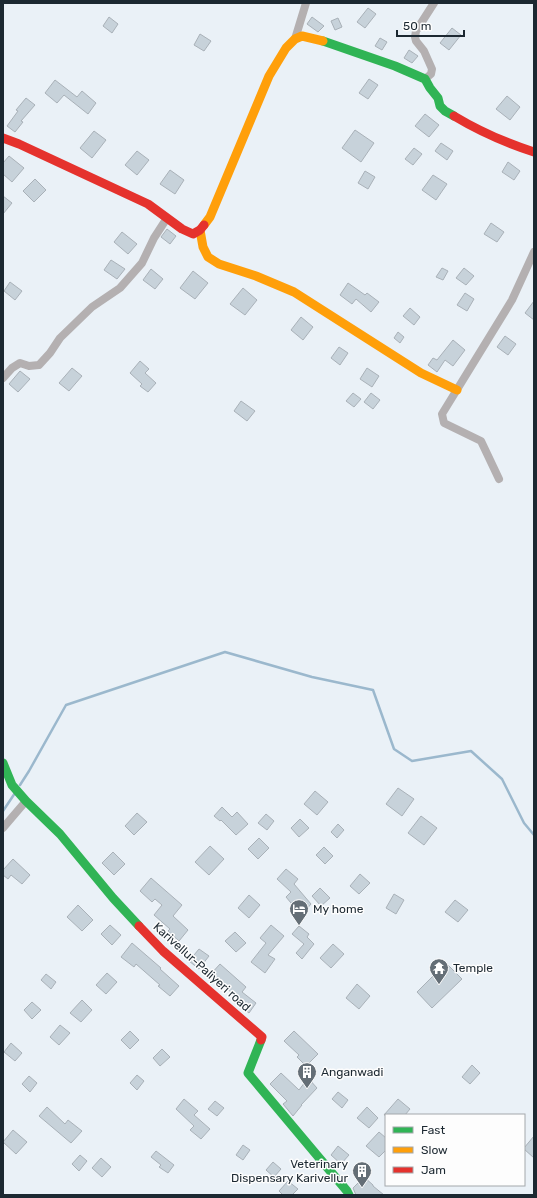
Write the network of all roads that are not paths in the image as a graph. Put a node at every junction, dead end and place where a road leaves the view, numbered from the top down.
1 (306, 3) edge
2 (434, 3) edge
3 (295, 39) junction
4 (425, 79) junction
5 (3, 138) edge
6 (534, 152) edge
7 (167, 218) junction
8 (200, 230) junction
9 (534, 252) edge
10 (3, 378) edge
11 (457, 390) junction
12 (499, 480) dead end
13 (3, 763) edge
14 (26, 801) junction
15 (3, 828) edge
16 (348, 1195) edge

1 - 3 street
2 - 4 street
3 - 4 street
3 - 8 street
4 - 6 street
5 - 7 street
7 - 8 street
7 - 10 street
8 - 11 street
9 - 11 street
11 - 12 street
13 - 14 street, Karivellur-Paliyeri road
14 - 15 street
14 - 16 street, Karivellur-Paliyeri road

